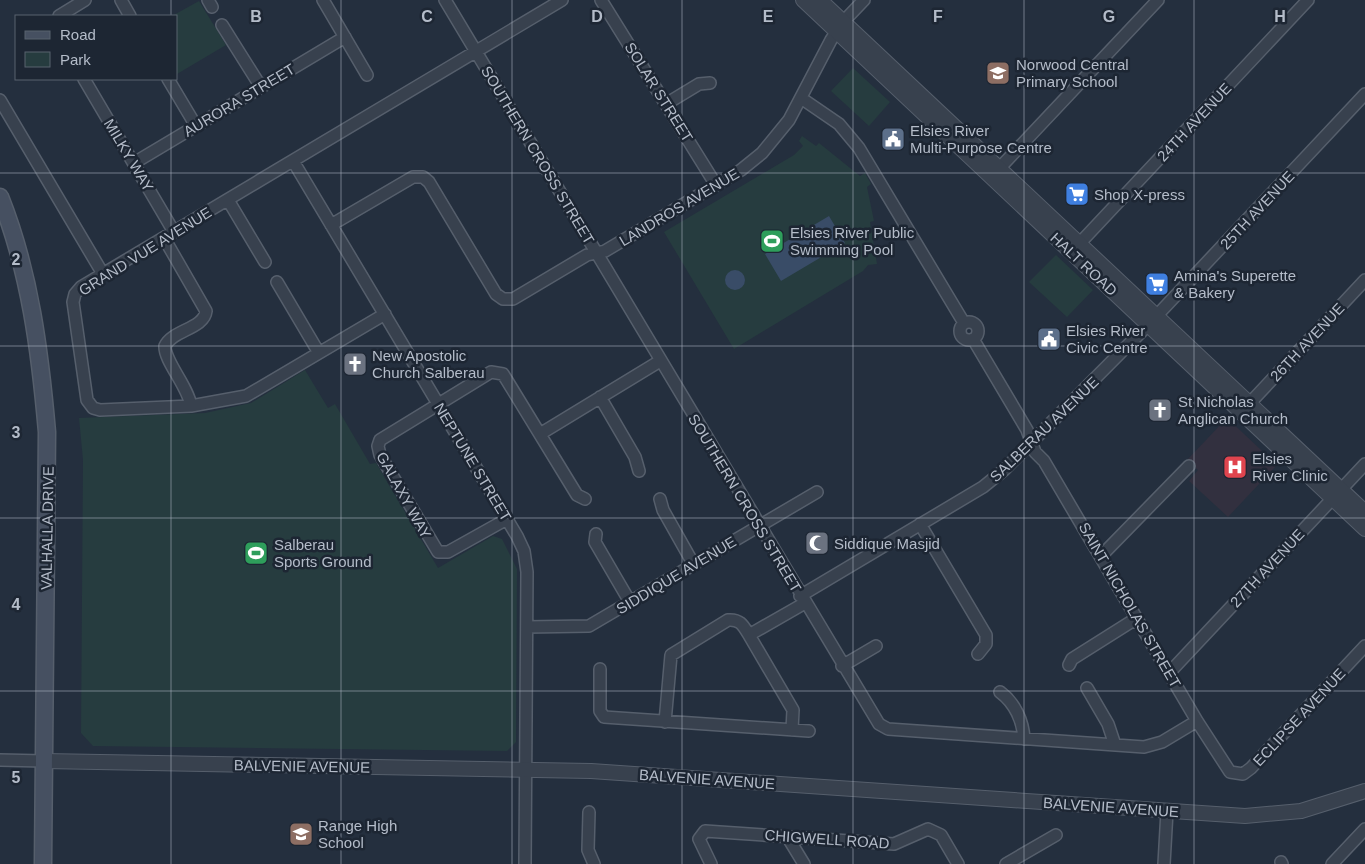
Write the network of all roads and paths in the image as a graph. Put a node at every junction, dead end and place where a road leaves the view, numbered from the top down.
1 (85, 0) edge
2 (121, 0) edge
3 (323, 0) edge
4 (445, 0) edge
5 (562, 0) edge
6 (601, 0) edge
7 (803, 0) edge
8 (820, 0) edge
9 (864, 0) edge
10 (1158, 0) edge
11 (1308, 0) edge
12 (61, 15) edge
13 (129, 15) edge
14 (222, 25) dead end
15 (840, 27) junction
16 (345, 37) junction
17 (476, 52) junction
18 (367, 75) dead end
19 (85, 80) edge
20 (169, 80) edge
21 (710, 84) dead end
22 (261, 87) junction
23 (1365, 94) edge
24 (801, 98) junction
25 (0, 100) edge
26 (666, 104) junction
27 (196, 126) junction
28 (293, 161) junction
29 (134, 163) junction
30 (995, 173) junction
31 (716, 185) junction
32 (0, 197) edge
33 (228, 200) junction
34 (331, 225) junction
35 (169, 235) junction
36 (1079, 244) junction
37 (596, 253) junction
38 (265, 262) dead end
39 (103, 274) junction
40 (1365, 280) edge
41 (277, 282) dead end
42 (385, 314) junction
43 (1152, 321) junction
44 (319, 353) junction
45 (660, 361) junction
46 (600, 397) junction
47 (1249, 404) junction
48 (439, 405) junction
49 (192, 406) junction
50 (540, 434) junction
51 (1032, 442) junction
52 (1365, 464) edge
53 (1189, 466) dead end
54 (639, 471) dead end
55 (817, 492) dead end
56 (1336, 494) junction
57 (585, 499) dead end
58 (660, 499) dead end
59 (1365, 512) edge
60 (507, 519) junction
61 (920, 524) junction
62 (758, 526) junction
63 (1365, 528) edge
64 (596, 534) dead end
65 (1101, 556) junction
66 (694, 565) junction
67 (802, 600) junction
68 (630, 602) junction
69 (1137, 618) junction
70 (527, 626) junction
71 (749, 635) junction
72 (876, 646) dead end
73 (1365, 646) edge
74 (978, 654) dead end
75 (1069, 664) dead end
76 (842, 666) junction
77 (600, 669) dead end
78 (1170, 672) junction
79 (1087, 688) dead end
80 (1000, 692) dead end
81 (1197, 721) junction
82 (665, 722) junction
83 (792, 730) junction
84 (809, 731) dead end
85 (1024, 739) junction
86 (1116, 745) junction
87 (0, 760) edge
88 (44, 761) junction
89 (526, 769) junction
90 (1226, 769) joint
91 (1365, 791) edge
92 (1168, 811) junction
93 (590, 812) dead end
94 (1365, 829) edge
95 (1056, 835) dead end
96 (790, 837) junction
97 (43, 864) edge
98 (525, 864) edge
99 (594, 864) edge
100 (711, 864) edge
101 (804, 864) edge
102 (958, 864) edge
103 (1006, 864) edge
104 (1164, 864) edge
105 (1332, 864) edge

1 - 12 street
2 - 13 street
3 - 16 street
4 - 17 street, SOUTHERN CROSS STREET
5 - 17 street, GRAND VUE AVENUE
6 - 26 street, SOLAR STREET
7 - 15 street, HALT ROAD
8 - 15 street, HALT ROAD
9 - 15 street, LANDROS AVENUE
10 - 30 street
11 - 36 street, 24TH AVENUE
14 - 22 street
15 - 24 street, LANDROS AVENUE
15 - 30 street, HALT ROAD
16 - 18 street
16 - 22 street, AURORA STREET
17 - 28 street, GRAND VUE AVENUE
17 - 37 street, SOUTHERN CROSS STREET
19 - 29 street, MILKY WAY
20 - 27 street
21 - 26 street
22 - 27 street, AURORA STREET
23 - 43 street, 25TH AVENUE
24 - 31 street, LANDROS AVENUE
24 - 51 street, SAINT NICHOLAS STREET
25 - 39 street
26 - 31 street, SOLAR STREET
27 - 29 street, AURORA STREET
28 - 33 street, GRAND VUE AVENUE
28 - 34 street, NEPTUNE STREET
29 - 35 street, MILKY WAY
30 - 36 street, HALT ROAD
30 - 43 street, HALT ROAD
31 - 37 street, LANDROS AVENUE
32 - 88 main road, VALHALLA DRIVE
33 - 35 street, GRAND VUE AVENUE
33 - 38 street
34 - 37 street, LANDROS AVENUE
34 - 42 street, NEPTUNE STREET
35 - 39 street, GRAND VUE AVENUE
35 - 49 street, MILKY WAY
36 - 43 street, HALT ROAD
37 - 45 street, SOUTHERN CROSS STREET
39 - 49 street, GRAND VUE AVENUE
40 - 47 street, 26TH AVENUE
41 - 44 street
42 - 44 street, GRAND VUE AVENUE
42 - 48 street, NEPTUNE STREET
43 - 47 street, HALT ROAD
43 - 51 street, SALBERAU AVENUE
43 - 56 street, HALT ROAD
44 - 49 street, GRAND VUE AVENUE
45 - 46 street
45 - 62 street, SOUTHERN CROSS STREET
46 - 50 street
46 - 54 street
47 - 56 street, HALT ROAD
48 - 50 street, GALAXY WAY
48 - 60 street, NEPTUNE STREET
48 - 60 street, GALAXY WAY
50 - 57 street, GALAXY WAY
51 - 61 street, SALBERAU AVENUE
51 - 65 street, SAINT NICHOLAS STREET
52 - 56 street, 27TH AVENUE
53 - 65 street
55 - 62 street, SIDDIQUE AVENUE
56 - 59 street, HALT ROAD
56 - 63 street, HALT ROAD
56 - 78 street, 27TH AVENUE
58 - 66 street
60 - 70 street, NEPTUNE STREET
61 - 67 street, SALBERAU AVENUE
61 - 74 street
62 - 66 street, SIDDIQUE AVENUE
62 - 67 street, SOUTHERN CROSS STREET
64 - 68 street
65 - 69 street, SAINT NICHOLAS STREET
66 - 68 street, SIDDIQUE AVENUE
67 - 71 street, SALBERAU AVENUE
67 - 76 street, SOUTHERN CROSS STREET
68 - 70 street, SIDDIQUE AVENUE
69 - 75 street
69 - 78 street, SAINT NICHOLAS STREET
70 - 89 street, NEPTUNE STREET
71 - 82 street
71 - 83 street
72 - 76 street
73 - 90 street, ECLIPSE AVENUE
76 - 85 street, SOUTHERN CROSS STREET
77 - 82 street
78 - 81 street, SAINT NICHOLAS STREET
79 - 86 street
80 - 85 street
81 - 86 street, SOUTHERN CROSS STREET
81 - 90 street, SAINT NICHOLAS STREET
82 - 83 street
83 - 84 street
85 - 86 street, SOUTHERN CROSS STREET
87 - 88 street
88 - 89 street, BALVENIE AVENUE
88 - 97 main road, VALHALLA DRIVE
89 - 92 street, BALVENIE AVENUE
89 - 98 street, NEPTUNE STREET
91 - 92 street, BALVENIE AVENUE
92 - 104 street
93 - 99 street
94 - 105 street
95 - 103 street
96 - 100 street, CHIGWELL ROAD
96 - 101 street
96 - 102 street, CHIGWELL ROAD

